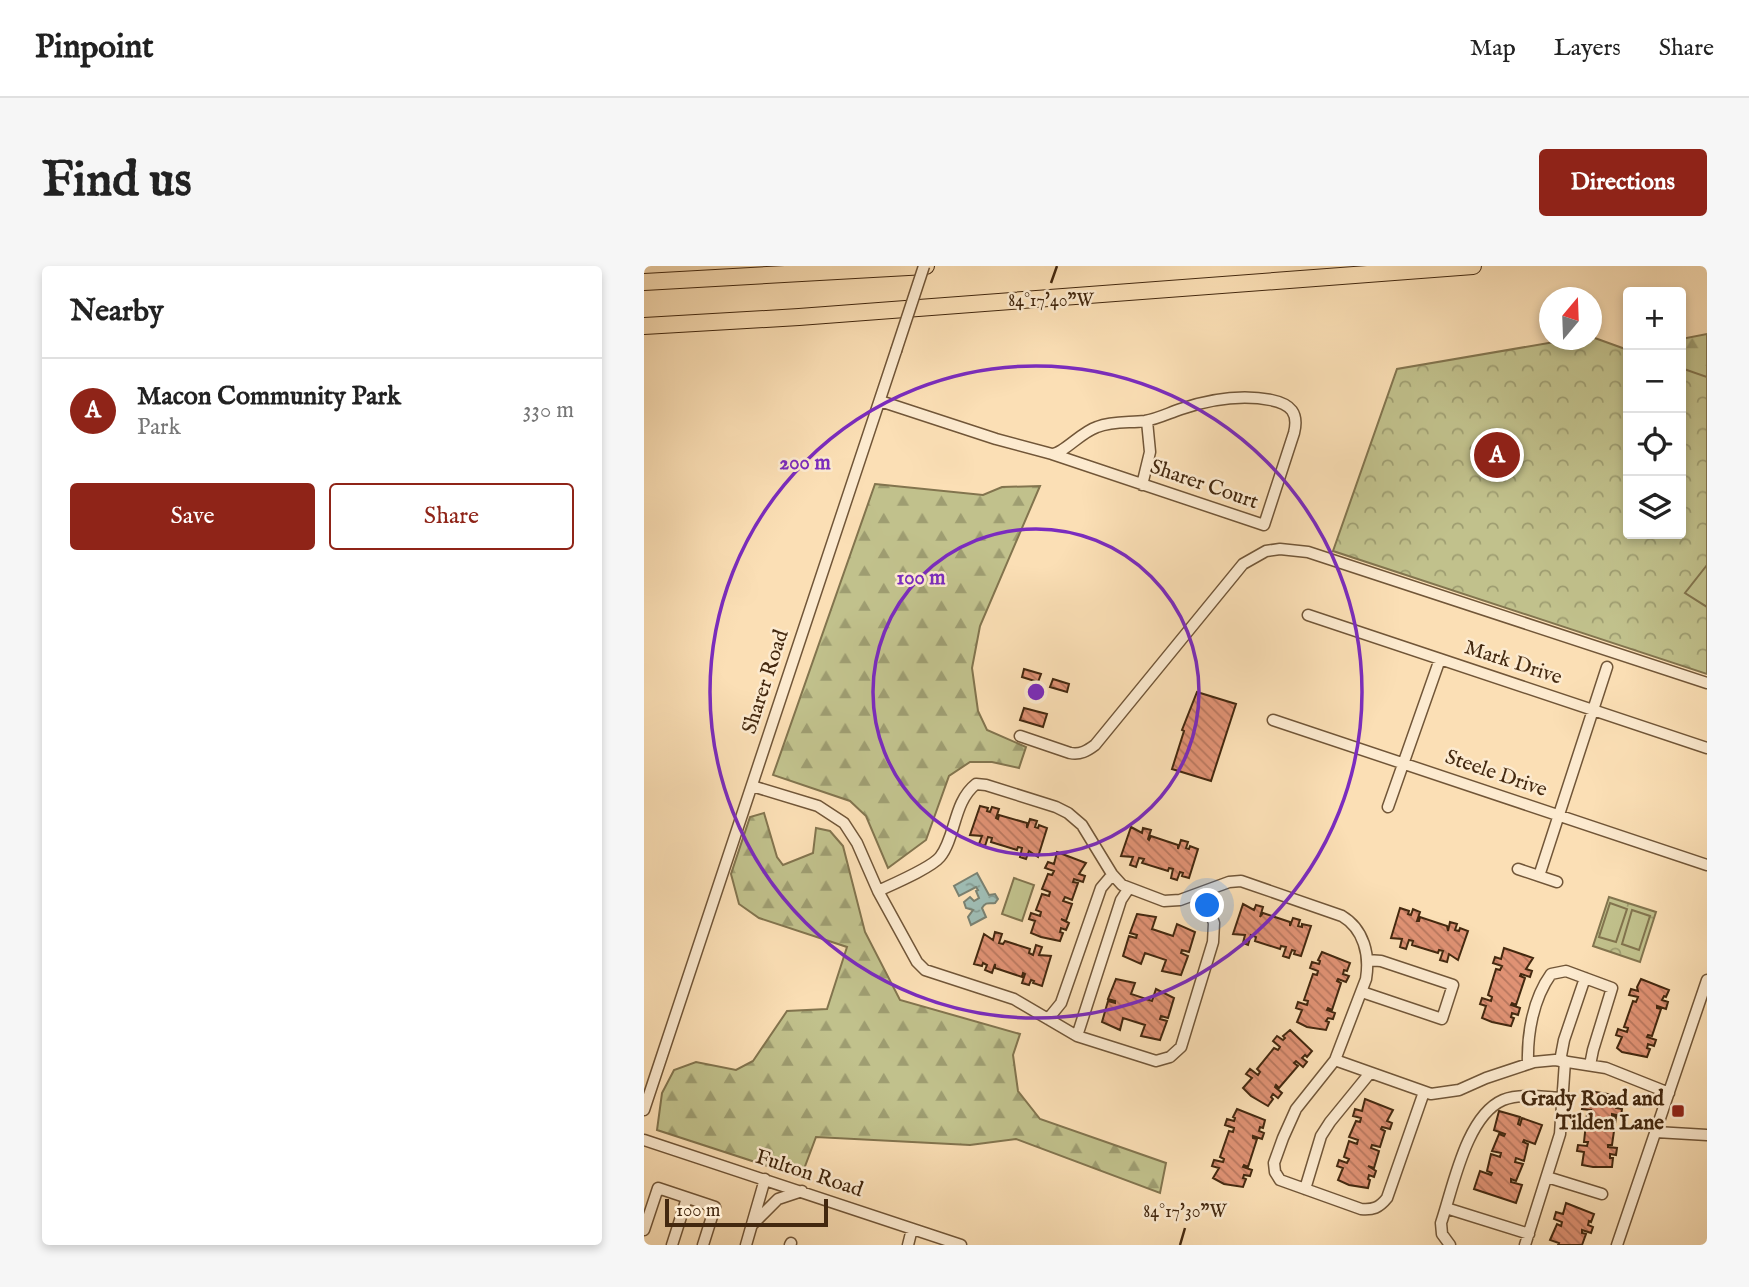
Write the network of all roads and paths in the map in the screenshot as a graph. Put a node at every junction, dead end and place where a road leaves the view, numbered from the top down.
1 (925, 266) edge
2 (1473, 266) edge
3 (644, 282) edge
4 (644, 326) edge
5 (880, 401) junction
6 (1147, 421) junction
7 (1052, 454) junction
8 (1142, 485) junction
9 (1308, 615) dead end
10 (1440, 659) junction
11 (1607, 667) dead end
12 (1707, 683) edge
13 (1593, 710) junction
14 (1273, 720) dead end
15 (1020, 736) dead end
16 (1707, 748) edge
17 (1403, 764) junction
18 (751, 786) junction
19 (1388, 807) dead end
20 (1558, 816) junction
21 (1707, 865) edge
22 (1518, 869) dead end
23 (1112, 875) junction
24 (1539, 876) junction
25 (1557, 882) dead end
26 (1129, 888) junction
27 (878, 891) junction
28 (1202, 892) junction
29 (1367, 960) junction
30 (1585, 978) junction
31 (1707, 980) edge
32 (1362, 992) junction
33 (1048, 1020) junction
34 (1077, 1036) junction
35 (1335, 1060) junction
36 (1562, 1061) junction
37 (1528, 1064) junction
38 (1590, 1065) junction
39 (1370, 1073) junction
40 (1424, 1092) junction
41 (1669, 1093) junction
42 (1562, 1098) junction
43 (644, 1110) edge
44 (1656, 1132) junction
45 (1707, 1135) edge
46 (644, 1140) edge
47 (1547, 1177) junction
48 (765, 1179) junction
49 (1305, 1189) junction
50 (802, 1191) junction
51 (1601, 1194) dead end
52 (687, 1198) junction
53 (1446, 1208) junction
54 (753, 1225) junction
55 (912, 1228) junction
56 (644, 1230) edge
57 (1527, 1240) edge
58 (672, 1245) edge
59 (703, 1245) edge
60 (746, 1245) edge
61 (908, 1245) edge
62 (961, 1245) edge
63 (1450, 1245) edge
64 (1617, 1245) edge

1 - 3 highway
1 - 5 street, Sharer Road, bridge
2 - 4 highway
5 - 7 street, Sharer Court
5 - 18 street, Sharer Road
6 - 7 street, Sharer Court
6 - 8 street
6 - 8 street, Sharer Court
7 - 8 street, Sharer Court
9 - 10 street, Mark Drive
10 - 13 street, Mark Drive
10 - 17 street
11 - 13 street
12 - 15 street
13 - 16 street, Mark Drive
13 - 20 street
14 - 17 street, Steele Drive
17 - 19 street
17 - 20 street, Steele Drive
18 - 27 street
18 - 43 street, Sharer Road
20 - 21 street, Steele Drive
20 - 24 street
22 - 24 street
23 - 26 street
23 - 27 street
23 - 33 street
24 - 25 street
26 - 28 street
26 - 34 street
27 - 33 street
28 - 29 street
28 - 34 street
29 - 32 street
29 - 32 street
30 - 36 street
30 - 37 street
30 - 38 street
31 - 41 street
32 - 35 street
33 - 34 street
35 - 39 street
35 - 49 street
36 - 37 street
36 - 38 street
36 - 42 street
37 - 40 street
38 - 41 street
39 - 40 street
39 - 49 street
40 - 49 street
41 - 44 street
42 - 47 street
42 - 53 street
44 - 45 street
44 - 64 street
46 - 48 street, Fulton Road
47 - 51 street
47 - 57 street
48 - 50 street, Fulton Road
48 - 54 street
50 - 54 street
50 - 55 street, Fulton Road
52 - 56 street
52 - 58 street
52 - 59 street
53 - 57 street
53 - 63 street
54 - 60 street
55 - 61 street
55 - 62 street, Fulton Road

